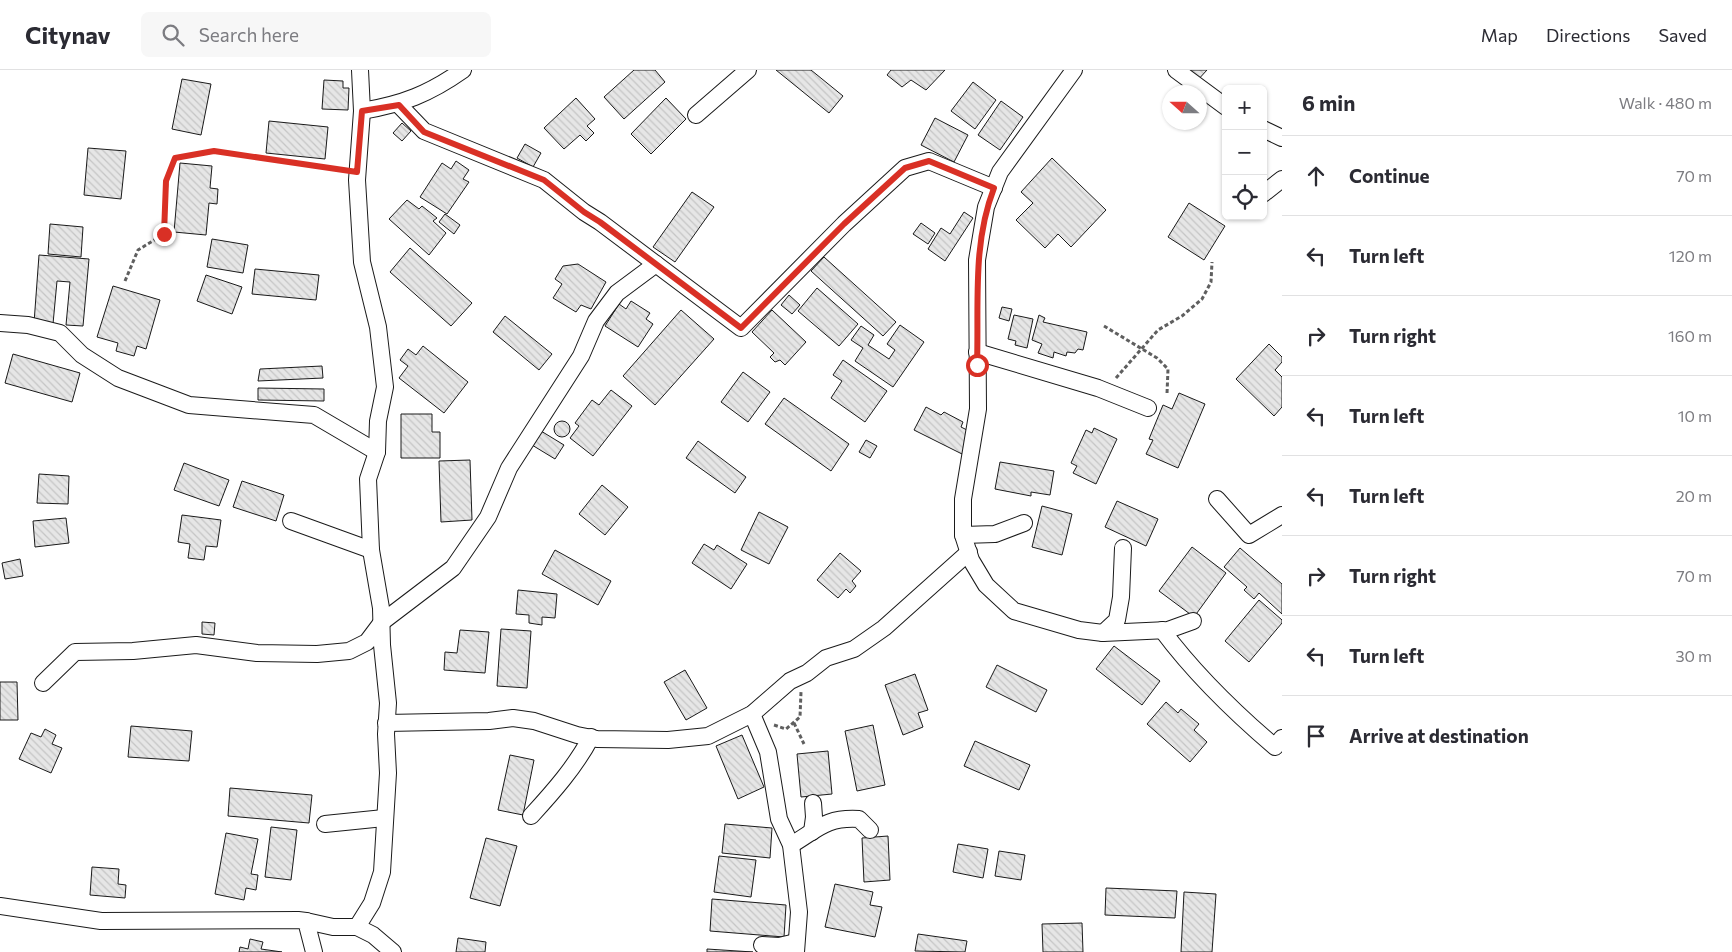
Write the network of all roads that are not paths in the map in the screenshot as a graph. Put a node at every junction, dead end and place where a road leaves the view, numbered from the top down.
1 (360, 70) edge
2 (463, 70) edge
3 (748, 70) edge
4 (1074, 70) edge
5 (1176, 70) edge
6 (1222, 104) edge
7 (399, 105) junction
8 (362, 111) junction
9 (696, 116) dead end
10 (1267, 132) edge
11 (1282, 138) edge
12 (1282, 179) edge
13 (994, 188) junction
14 (1267, 191) edge
15 (656, 264) junction
16 (0, 323) edge
17 (978, 352) junction
18 (1148, 408) dead end
19 (377, 452) junction
20 (1217, 500) dead end
21 (1282, 515) edge
22 (291, 521) dead end
23 (1024, 524) dead end
24 (963, 535) junction
25 (1124, 548) dead end
26 (371, 550) junction
27 (968, 552) junction
28 (1193, 621) dead end
29 (382, 622) junction
30 (1162, 630) junction
31 (1103, 633) junction
32 (44, 683) dead end
33 (752, 714) junction
34 (386, 722) junction
35 (591, 737) junction
36 (1282, 738) edge
37 (813, 803) dead end
38 (531, 816) dead end
39 (384, 818) junction
40 (325, 824) dead end
41 (870, 830) dead end
42 (812, 832) junction
43 (791, 845) junction
44 (0, 906) edge
45 (306, 921) junction
46 (357, 927) junction
47 (762, 945) dead end
48 (796, 947) edge
49 (314, 952) edge
50 (393, 952) edge

1 - 8 street
2 - 7 street
3 - 9 street
4 - 13 street
5 - 6 street
7 - 8 street
7 - 15 street
8 - 19 street
10 - 11 street
12 - 14 street
13 - 15 street
13 - 17 street
15 - 29 street
16 - 19 street
17 - 18 street
17 - 24 street
19 - 26 street
20 - 21 street
22 - 26 street
23 - 24 street
24 - 27 street
25 - 31 street
26 - 29 street
27 - 31 street
27 - 33 street
28 - 30 street
29 - 32 street
29 - 34 street
30 - 31 street
30 - 36 street
33 - 35 street
33 - 43 street
34 - 35 street
34 - 39 street
35 - 38 street
37 - 42 street
39 - 40 street
39 - 46 street
41 - 42 street
42 - 43 street
43 - 48 street
44 - 45 street
45 - 46 street
45 - 49 street
46 - 50 street
47 - 48 street

